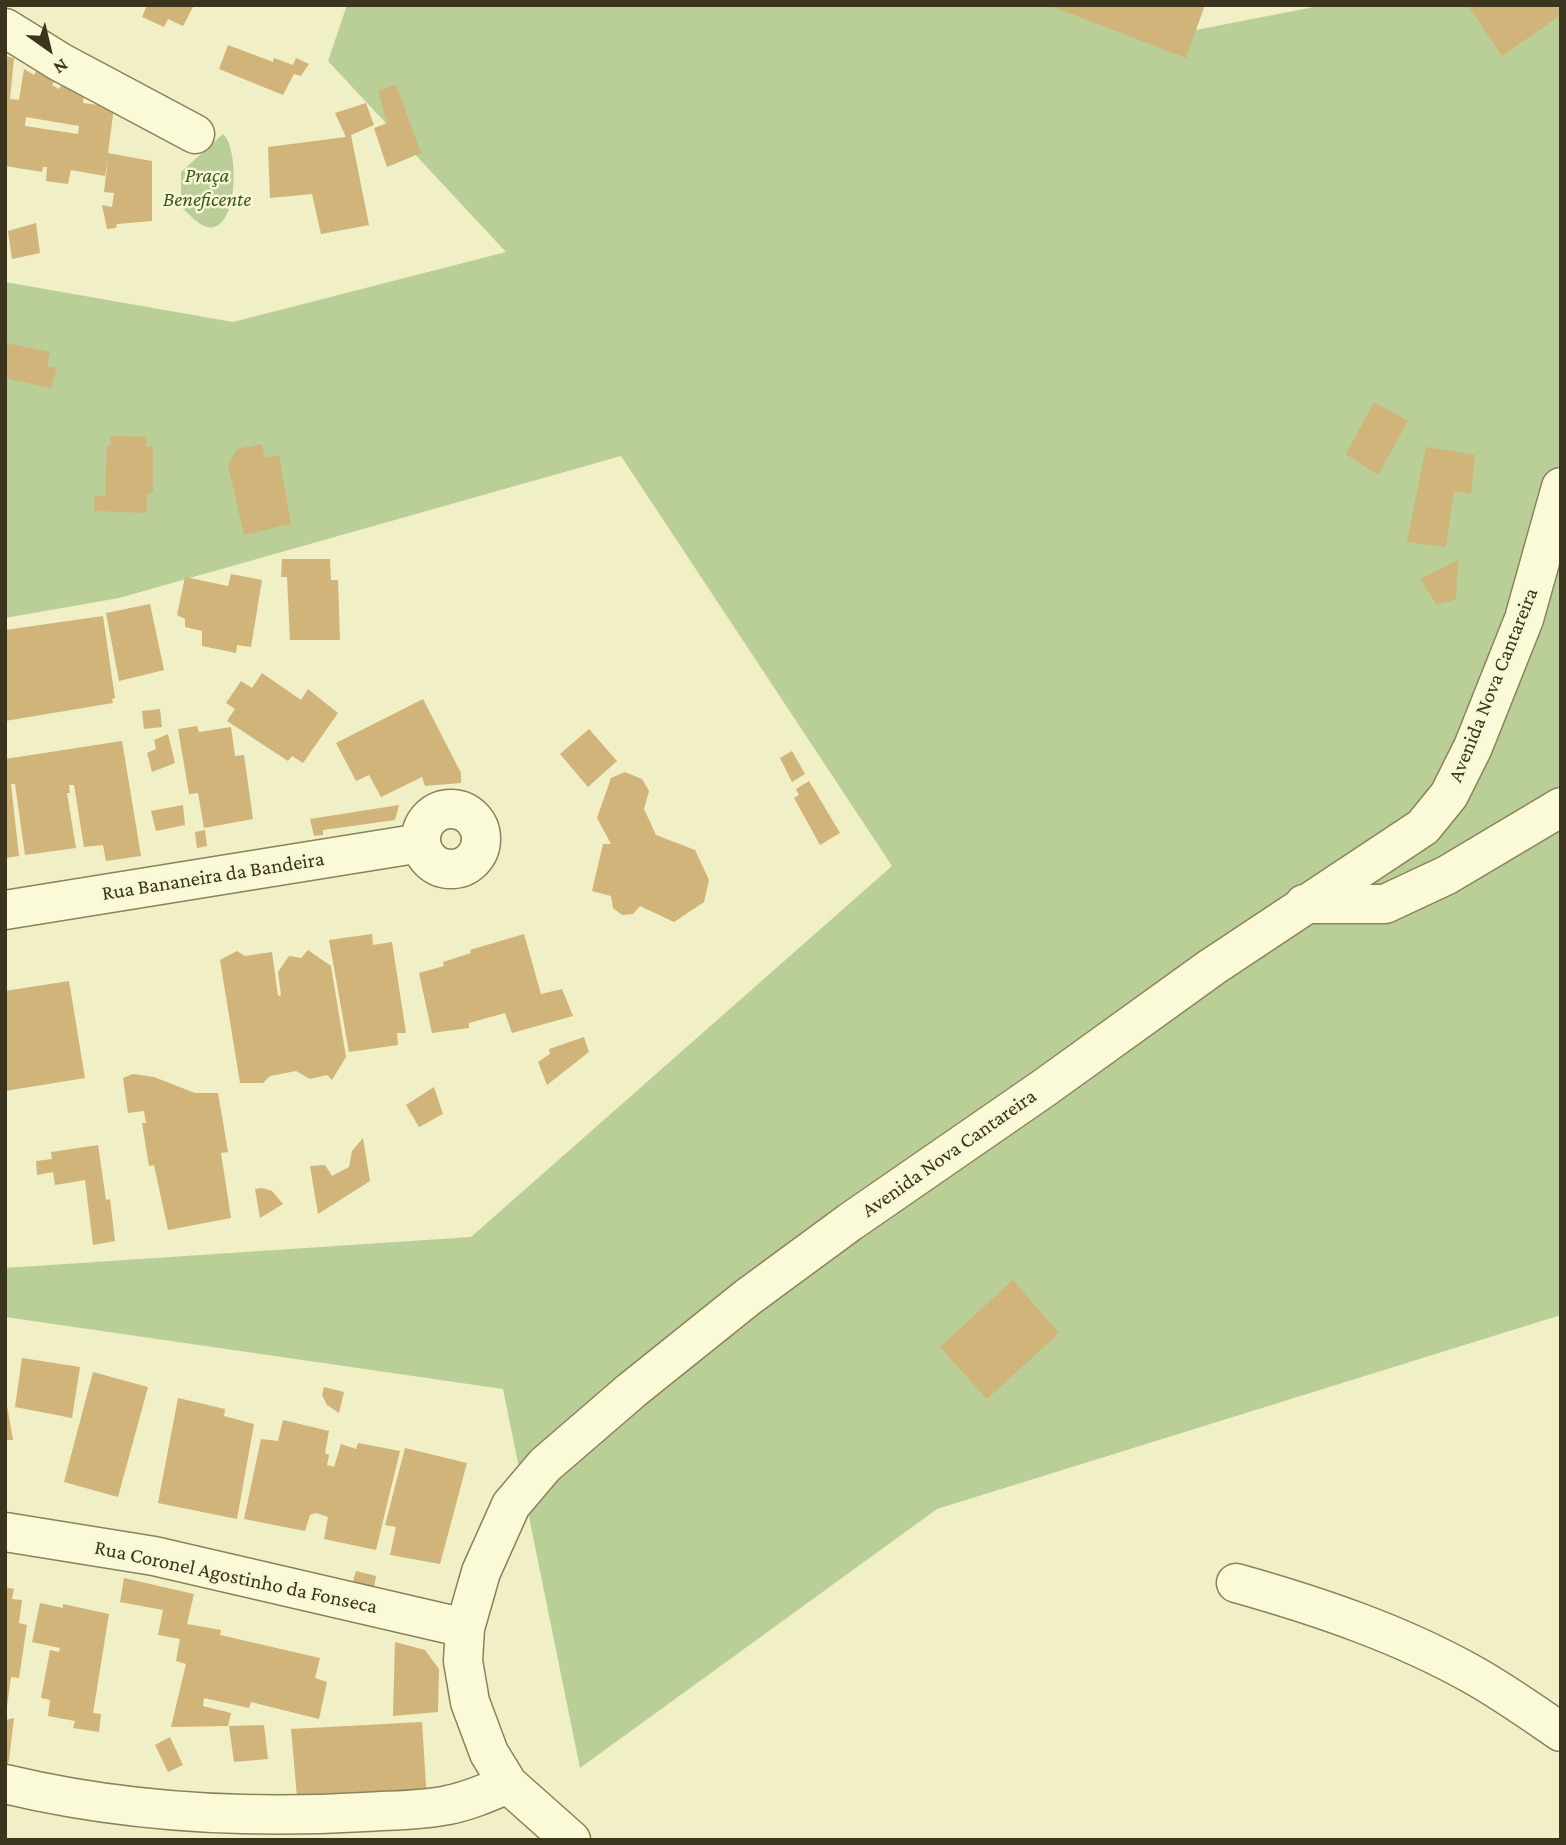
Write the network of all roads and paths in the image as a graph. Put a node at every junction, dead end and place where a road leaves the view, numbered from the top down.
1 (5, 28) edge
2 (195, 134) dead end
3 (1561, 488) edge
4 (1561, 807) edge
5 (421, 843) dead end
6 (1304, 904) junction
7 (5, 910) edge
8 (5, 1532) edge
9 (1236, 1583) dead end
10 (465, 1628) junction
11 (1561, 1732) edge
12 (5, 1784) edge
13 (508, 1784) junction
14 (571, 1840) edge

1 - 2 street
3 - 6 street, Avenida Nova Cantareira
4 - 6 street
5 - 7 street, Rua Bananeira da Bandeira
6 - 10 street, Avenida Nova Cantareira
8 - 10 street, Rua Coronel Agostinho da Fonseca
9 - 11 street
10 - 13 street, Avenida Nova Cantareira
12 - 13 street
13 - 14 street, Avenida Nova Cantareira

